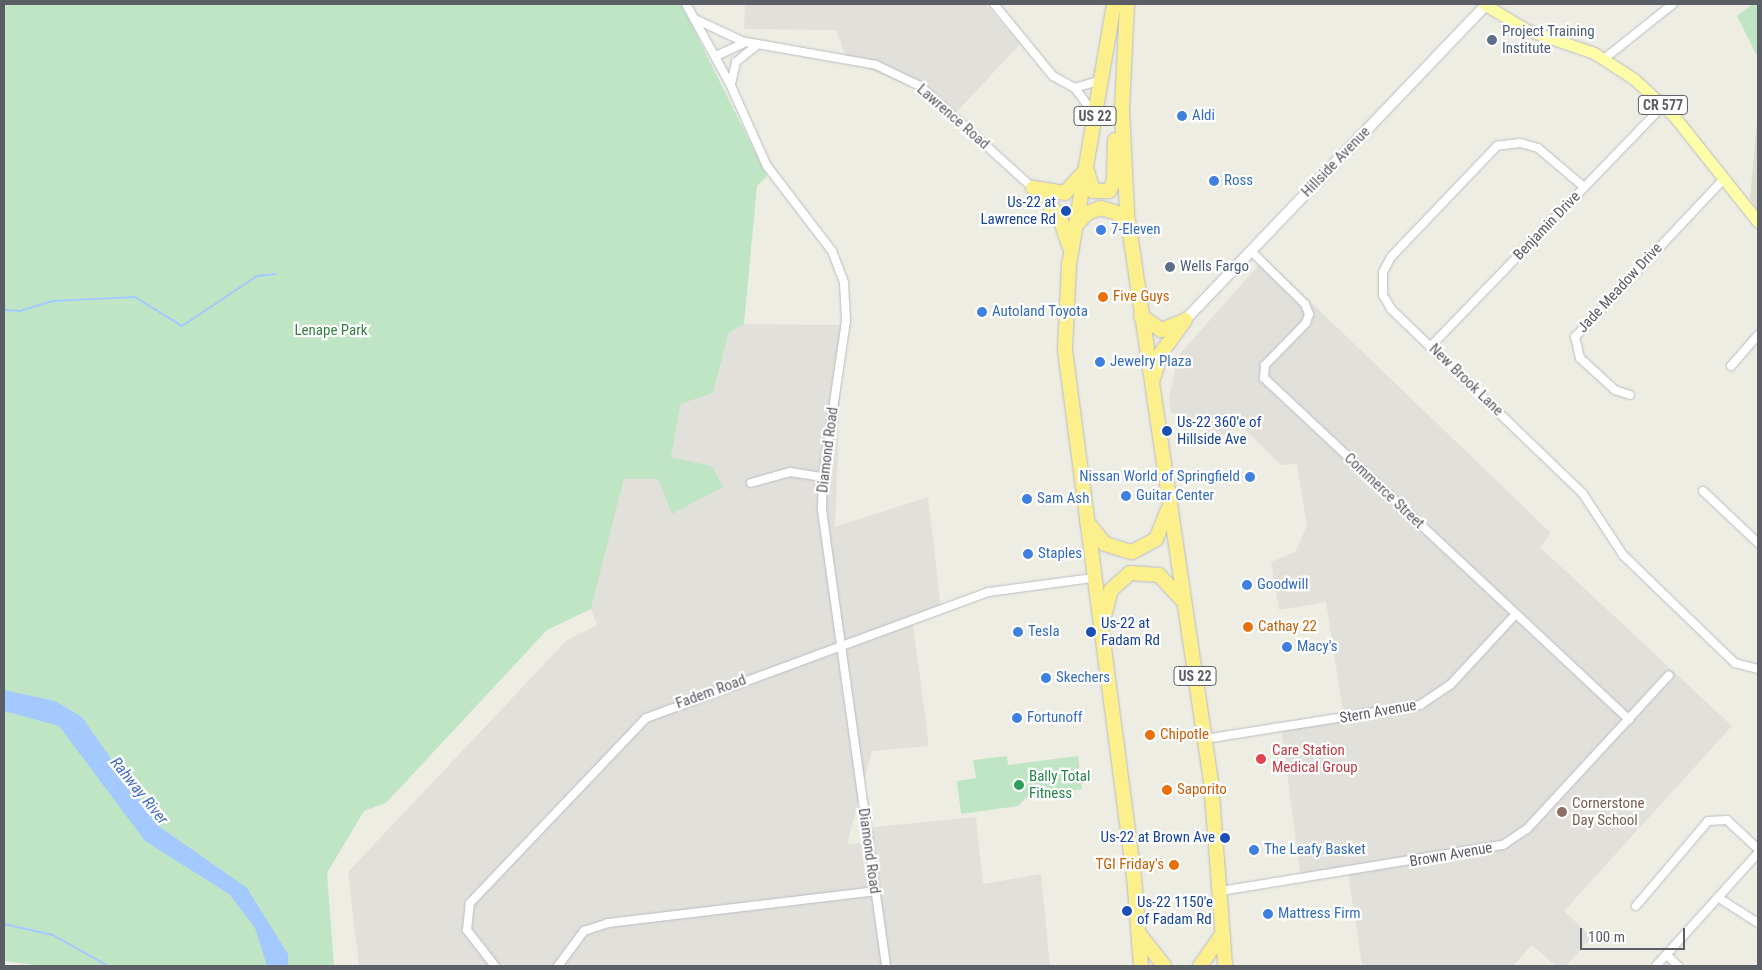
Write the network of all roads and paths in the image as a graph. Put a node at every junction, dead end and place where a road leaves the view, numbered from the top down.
1 (686, 4) edge
2 (994, 4) edge
3 (1114, 4) edge
4 (1127, 4) edge
5 (1486, 4) edge
6 (1673, 4) edge
7 (694, 18) junction
8 (746, 42) junction
9 (758, 44) junction
10 (716, 56) junction
11 (1604, 59) junction
12 (1123, 79) junction
13 (1102, 80) junction
14 (732, 86) junction
15 (1074, 88) junction
16 (1664, 105) junction
17 (1095, 114) junction
18 (1085, 167) junction
19 (1724, 179) junction
20 (1584, 187) junction
21 (1033, 188) junction
22 (1758, 222) edge
23 (1074, 228) junction
24 (1129, 229) junction
25 (1071, 251) junction
26 (1251, 251) junction
27 (1141, 316) junction
28 (1185, 320) junction
29 (1758, 335) edge
30 (1431, 346) junction
31 (1730, 366) dead end
32 (1152, 387) junction
33 (1630, 395) dead end
34 (823, 476) junction
35 (751, 483) dead end
36 (1703, 491) dead end
37 (1169, 507) junction
38 (1084, 518) junction
39 (1758, 543) edge
40 (1093, 578) junction
41 (1184, 605) junction
42 (1515, 615) junction
43 (1101, 633) junction
44 (841, 645) junction
45 (1758, 669) edge
46 (1670, 675) dead end
47 (1629, 719) junction
48 (1204, 739) junction
49 (1758, 849) edge
50 (1758, 853) edge
51 (875, 891) junction
52 (1221, 891) junction
53 (1719, 898) junction
54 (1636, 906) dead end
55 (1758, 923) edge
56 (1224, 932) junction
57 (1140, 934) junction
58 (1667, 955) junction
59 (495, 966) edge
60 (558, 966) edge
61 (886, 966) edge
62 (1141, 966) edge
63 (1164, 966) edge
64 (1200, 966) edge
65 (1225, 966) edge
66 (1656, 966) edge
67 (1678, 966) edge

1 - 7 street, Diamond Road
2 - 15 street
3 - 13 highway, US 22
4 - 12 highway, US 22
5 - 11 main road, CR 577
5 - 26 street, Hillside Avenue
6 - 11 street
7 - 8 street, Lawrence Road
7 - 10 street, Diamond Road
8 - 9 street, Lawrence Road
8 - 10 street
9 - 14 street
9 - 21 street, Lawrence Road
10 - 14 street, Diamond Road
11 - 16 main road, CR 577
12 - 18 highway
12 - 24 highway, US 22
13 - 15 street
13 - 17 highway, US 22
14 - 34 street, Diamond Road
15 - 17 street
16 - 19 main road, CR 577
16 - 20 street, Benjamin Drive
17 - 18 highway, US 22
18 - 21 highway
18 - 23 highway, US 22
19 - 22 main road, CR 577
19 - 33 street, Jade Meadow Drive
20 - 30 street, Benjamin Drive
20 - 30 street, New Brook Lane
21 - 25 highway
23 - 24 highway
23 - 25 highway, US 22
24 - 27 highway, US 22
25 - 38 highway, US 22
26 - 28 street, Hillside Avenue
26 - 42 street, Commerce Street
27 - 28 highway
27 - 32 highway, US 22
28 - 32 highway
29 - 31 street
30 - 45 street, New Brook Lane
32 - 37 highway, US 22
34 - 35 street
34 - 44 street, Diamond Road
36 - 39 street
37 - 38 highway
37 - 41 highway, US 22
38 - 40 highway, US 22
40 - 43 highway, US 22
40 - 44 street, Fadem Road
41 - 43 highway
41 - 48 highway, US 22
42 - 47 street, Commerce Street
42 - 48 street, Stern Avenue
43 - 57 highway, US 22
44 - 51 street, Diamond Road
44 - 59 street, Fadem Road
46 - 47 street, Brown Avenue
47 - 52 street, Brown Avenue
48 - 52 highway, US 22
49 - 54 street
50 - 53 street
51 - 60 street
51 - 61 street, Diamond Road
52 - 56 highway, US 22
53 - 55 street
53 - 58 street
56 - 64 highway
56 - 65 highway, US 22
57 - 62 highway, US 22
57 - 63 highway
58 - 66 street
58 - 67 street

